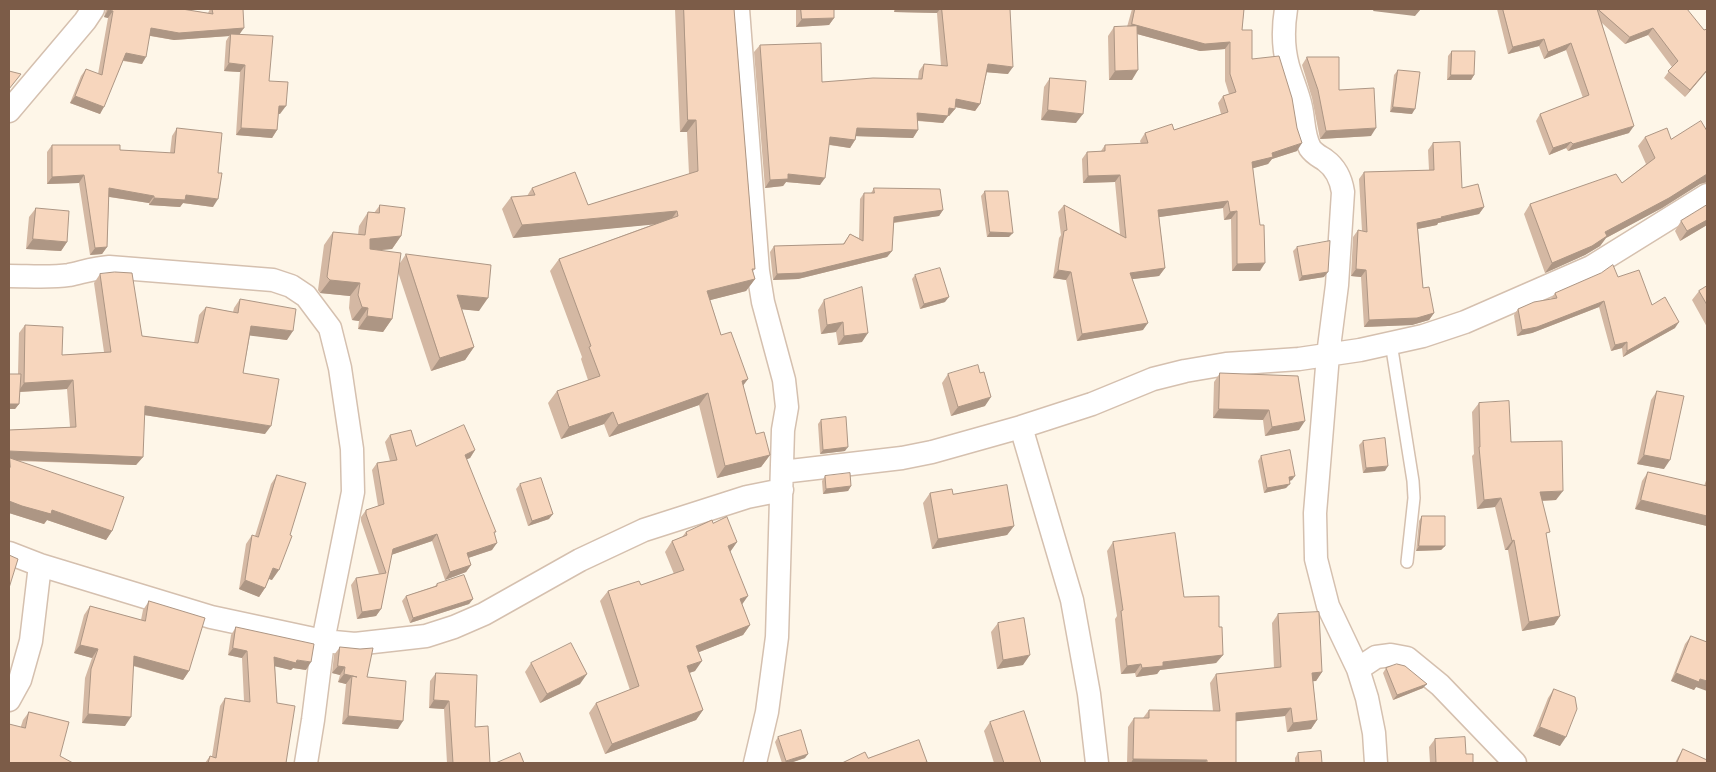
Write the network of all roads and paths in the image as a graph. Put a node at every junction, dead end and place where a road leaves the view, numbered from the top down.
1 (93, 9) edge
2 (738, 9) edge
3 (1286, 9) edge
4 (9, 111) edge
5 (1707, 195) edge
6 (9, 276) edge
7 (1391, 343) junction
8 (1328, 354) junction
9 (1021, 428) junction
10 (782, 481) junction
11 (9, 553) edge
12 (1407, 562) dead end
13 (40, 565) junction
14 (322, 641) junction
15 (1358, 669) junction
16 (9, 700) edge
17 (306, 763) edge
18 (755, 763) edge
19 (1098, 763) edge
20 (1376, 763) edge
21 (1515, 763) edge

1 - 4 street
2 - 10 street
3 - 8 street
5 - 7 street
6 - 14 street
7 - 8 street
7 - 12 lane
8 - 9 street
8 - 15 street
9 - 10 street
9 - 19 street
10 - 14 street
10 - 18 street
11 - 13 street
13 - 14 street
13 - 16 street
14 - 17 street
15 - 20 street
15 - 21 street

